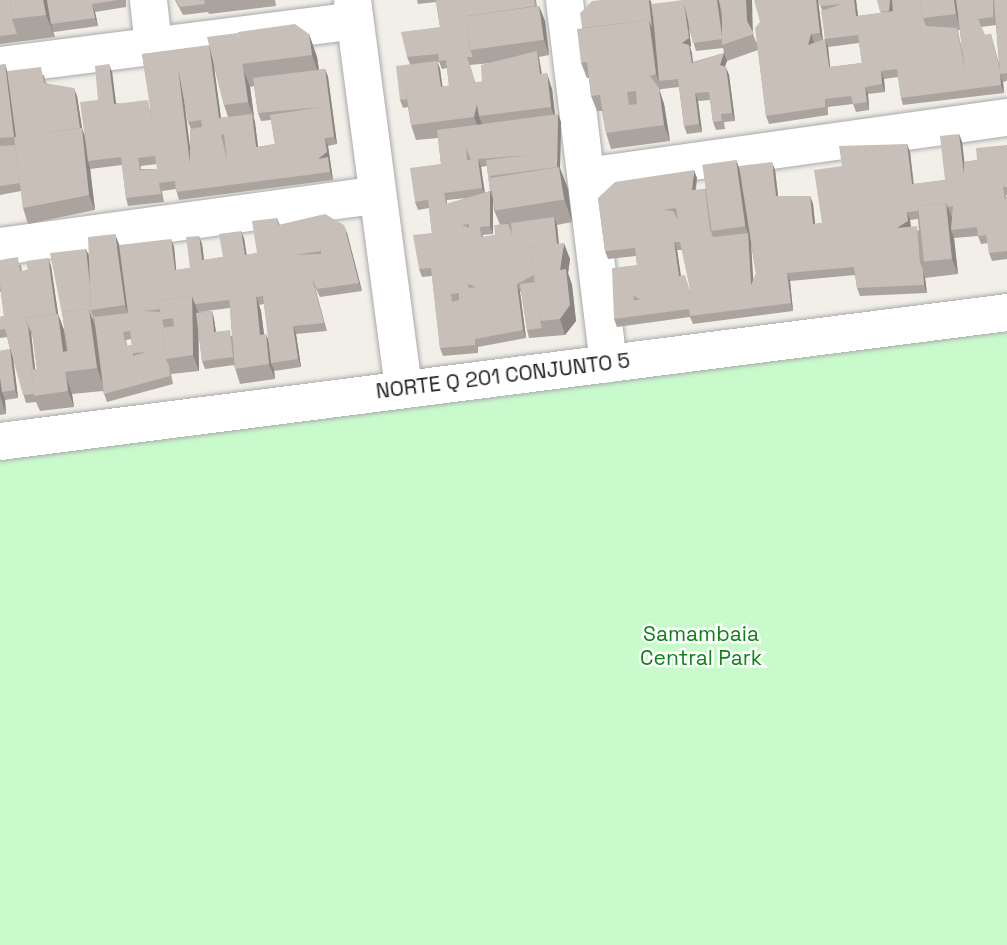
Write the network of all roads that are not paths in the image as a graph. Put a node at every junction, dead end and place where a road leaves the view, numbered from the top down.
1 (148, 0) edge
2 (564, 0) edge
3 (353, 10) edge
4 (153, 46) junction
5 (0, 65) edge
6 (1007, 117) edge
7 (586, 176) junction
8 (374, 195) junction
9 (0, 246) edge
10 (1007, 312) edge
11 (608, 363) junction
12 (403, 388) junction
13 (0, 440) edge

1 - 4 street
2 - 7 street
3 - 4 street
3 - 8 street
4 - 5 street
6 - 7 street
7 - 11 street
8 - 9 street
8 - 12 street
10 - 11 street, NORTE Q 201 CONJUNTO 5
11 - 12 street, NORTE Q 201 CONJUNTO 5
12 - 13 street, NORTE Q 201 CONJUNTO 5

